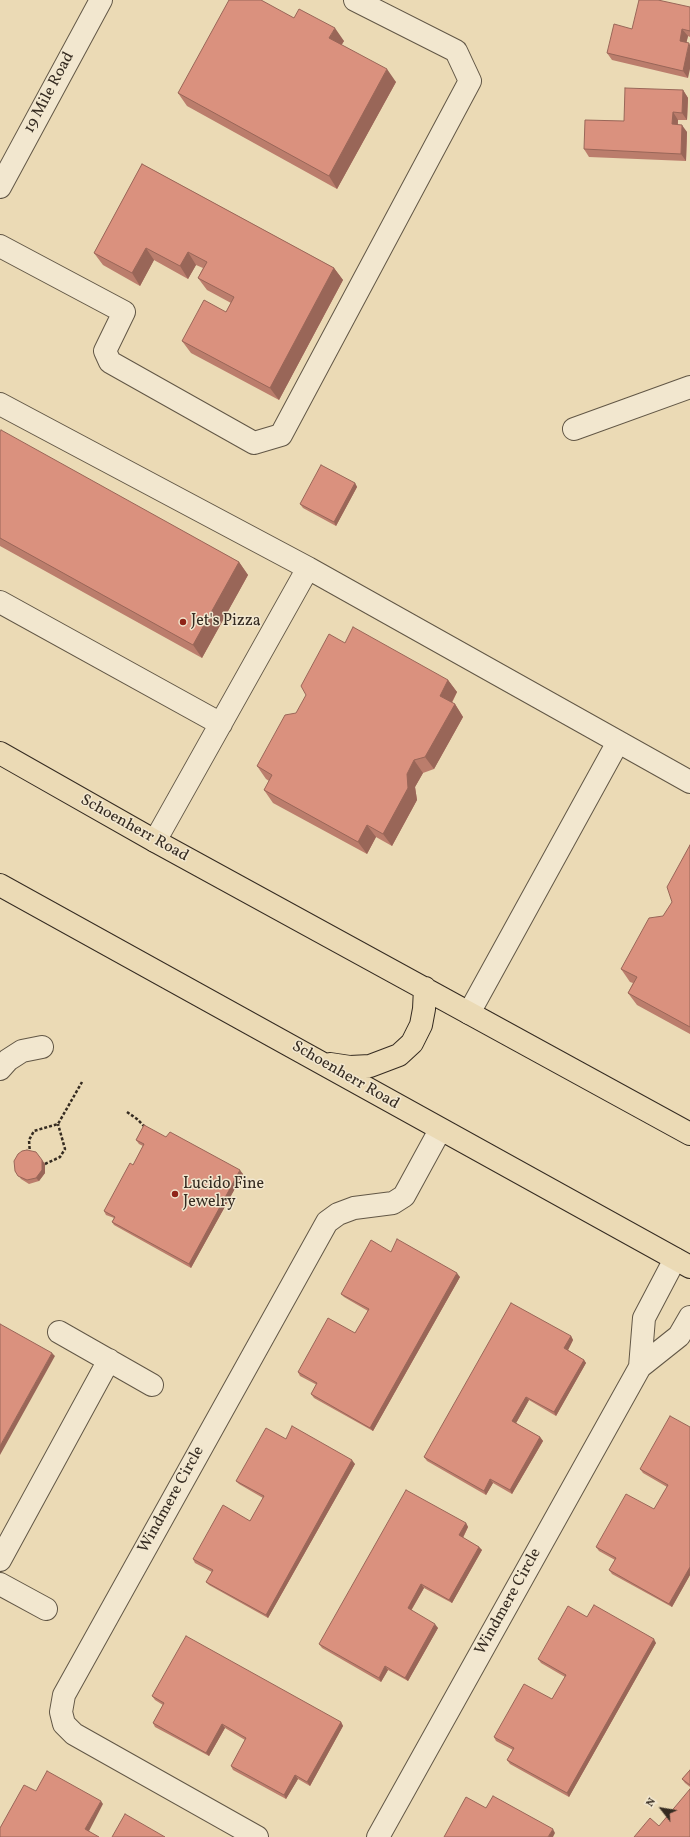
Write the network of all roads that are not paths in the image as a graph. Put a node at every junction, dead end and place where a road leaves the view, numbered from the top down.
1 (101, 0) edge
2 (355, 0) edge
3 (0, 187) edge
4 (0, 246) edge
5 (690, 387) edge
6 (0, 404) edge
7 (574, 429) dead end
8 (308, 568) junction
9 (0, 602) edge
10 (221, 724) junction
11 (618, 742) junction
12 (0, 753) edge
13 (690, 782) edge
14 (156, 841) junction
15 (0, 885) edge
16 (425, 988) junction
17 (469, 1013) junction
18 (42, 1047) dead end
19 (323, 1063) junction
20 (0, 1069) edge
21 (440, 1130) junction
22 (690, 1134) edge
23 (682, 1263) edge
24 (690, 1317) edge
25 (59, 1332) dead end
26 (109, 1360) junction
27 (640, 1367) junction
28 (152, 1385) dead end
29 (0, 1560) edge
30 (0, 1584) edge
31 (46, 1609) dead end
32 (257, 1837) edge
33 (378, 1837) edge

1 - 3 street, 19 Mile Road
2 - 4 street
5 - 7 street
6 - 8 street
8 - 10 street
8 - 11 street
9 - 10 street
10 - 14 street
11 - 13 street
11 - 17 street
12 - 14 main road, Schoenherr Road
14 - 16 main road, Schoenherr Road
15 - 19 main road, Schoenherr Road
16 - 17 main road, Schoenherr Road
16 - 19 main road
17 - 22 main road, Schoenherr Road
18 - 20 street
19 - 21 main road, Schoenherr Road
21 - 23 main road, Schoenherr Road
21 - 32 street, Windmere Circle
23 - 27 street, Windmere Circle
24 - 27 street, Windmere Circle
25 - 26 street
26 - 28 street
26 - 29 street
27 - 33 street, Windmere Circle
30 - 31 street

